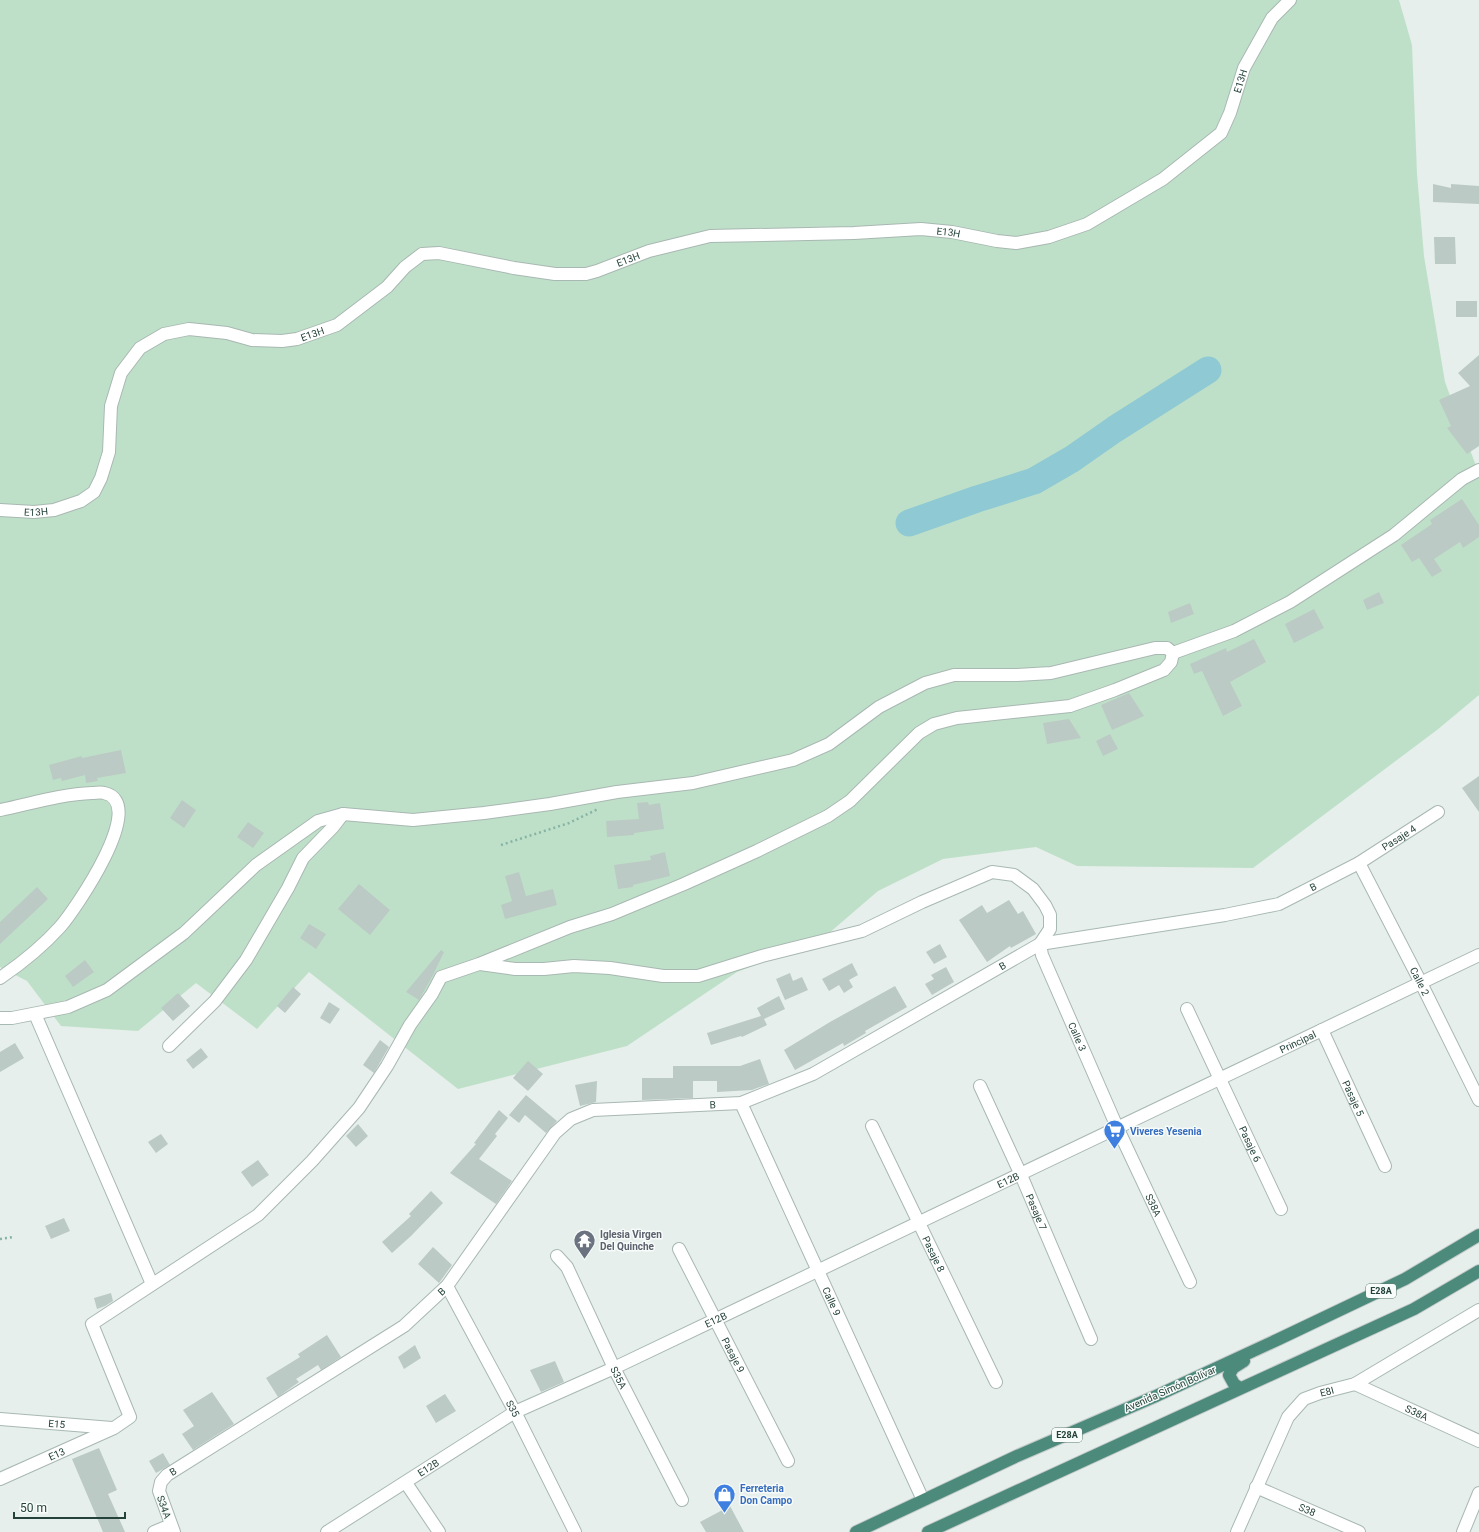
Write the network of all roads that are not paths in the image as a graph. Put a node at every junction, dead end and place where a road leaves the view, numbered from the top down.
1 (1290, 0) edge
2 (1479, 470) edge
3 (0, 510) edge
4 (1173, 653) junction
5 (0, 810) edge
6 (1438, 812) dead end
7 (343, 814) junction
8 (1360, 863) junction
9 (1040, 944) junction
10 (1479, 955) edge
11 (479, 964) junction
12 (0, 978) edge
13 (1421, 983) junction
14 (1187, 1009) dead end
15 (35, 1014) junction
16 (0, 1018) edge
17 (1322, 1030) junction
18 (169, 1046) dead end
19 (1220, 1078) junction
20 (980, 1086) dead end
21 (1479, 1100) edge
22 (741, 1103) junction
23 (872, 1126) dead end
24 (1117, 1127) junction
25 (1385, 1166) dead end
26 (1021, 1175) junction
27 (1281, 1208) dead end
28 (918, 1222) junction
29 (1479, 1235) edge
30 (679, 1249) dead end
31 (556, 1256) dead end
32 (819, 1270) junction
33 (1479, 1271) edge
34 (1190, 1282) dead end
35 (152, 1284) junction
36 (447, 1286) junction
37 (1479, 1310) edge
38 (715, 1319) junction
39 (1091, 1339) dead end
40 (1279, 1339) junction
41 (614, 1368) junction
42 (996, 1382) dead end
43 (1355, 1384) junction
44 (1240, 1388) junction
45 (515, 1412) junction
46 (0, 1419) edge
47 (114, 1428) junction
48 (1479, 1441) edge
49 (788, 1461) dead end
50 (0, 1479) edge
51 (161, 1482) joint
52 (406, 1482) junction
53 (1256, 1487) junction
54 (1479, 1493) edge
55 (682, 1500) dead end
56 (923, 1500) junction
57 (172, 1529) edge
58 (154, 1532) edge
59 (327, 1532) edge
60 (438, 1532) edge
61 (575, 1532) edge
62 (856, 1532) edge
63 (928, 1532) edge
64 (1237, 1532) edge
65 (1359, 1532) edge
66 (1463, 1532) edge

1 - 3 street, E13H
2 - 4 street
4 - 7 street
4 - 11 street
5 - 12 street
6 - 8 street, Pasaje 4
7 - 15 street
7 - 18 street
8 - 9 street, B
8 - 13 street, Calle 2
9 - 11 street
9 - 22 street, B
9 - 24 street, Calle 3
10 - 13 street, Principal
11 - 35 street
13 - 17 street, Principal
13 - 21 street, Calle 2
14 - 19 street, Pasaje 6
15 - 16 street
15 - 35 street
17 - 19 street, Principal
17 - 25 street, Pasaje 5
19 - 24 street, Principal
19 - 27 street, Pasaje 6
20 - 26 street, Pasaje 7
22 - 32 street, Calle 9
22 - 36 street, B
23 - 28 street, Pasaje 8
24 - 26 street, E12B
24 - 34 street, S38A
26 - 28 street, E12B
26 - 39 street, Pasaje 7
28 - 32 street, E12B
28 - 42 street, Pasaje 8
29 - 40 highway, Avenida Simón Bolívar / E28A
30 - 38 street, Pasaje 9
31 - 41 street, S35A
32 - 38 street, E12B
32 - 56 street, Calle 9
33 - 44 highway
35 - 47 street, E13
36 - 45 street, S35
36 - 51 street, B
37 - 43 street, E8I
38 - 41 street, E12B
38 - 49 street, Pasaje 9
40 - 44 highway
40 - 56 highway, Avenida Simón Bolívar / E28A
41 - 45 street, E12B
41 - 55 street, S35A
43 - 48 street, S38A
43 - 53 street, E8I
44 - 63 highway
45 - 52 street, E12B
45 - 61 street, S35
46 - 47 street, E15
47 - 50 street, E13
51 - 57 street, S34A
52 - 59 street, E12B
52 - 60 street
53 - 64 street, E8I
53 - 65 street, S38
54 - 66 street
56 - 62 highway, Avenida Simón Bolívar / E28A
57 - 58 street

